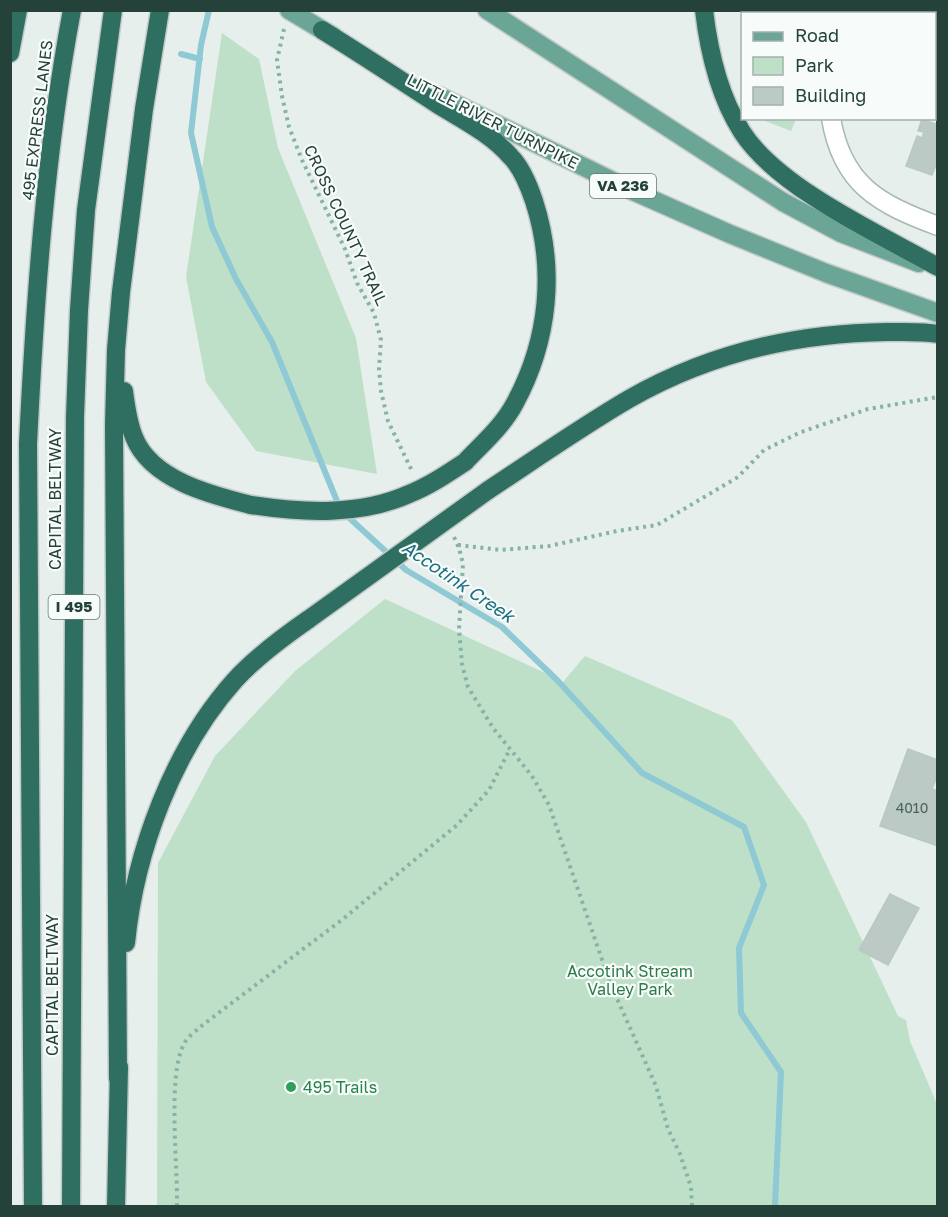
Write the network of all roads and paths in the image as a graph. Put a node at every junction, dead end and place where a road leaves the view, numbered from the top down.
1 (18, 10) edge
2 (72, 10) edge
3 (113, 10) edge
4 (160, 10) edge
5 (487, 10) edge
6 (704, 10) edge
7 (287, 15) edge
8 (322, 30) junction
9 (10, 53) edge
10 (831, 120) edge
11 (938, 226) edge
12 (938, 268) edge
13 (121, 292) junction
14 (938, 312) edge
15 (938, 334) edge
16 (938, 397) edge
17 (414, 475) dead end
18 (449, 531) dead end
19 (458, 545) junction
20 (510, 749) junction
21 (118, 1078) junction
22 (33, 1206) edge
23 (71, 1206) edge
24 (116, 1206) edge
25 (177, 1206) edge
26 (692, 1206) edge

1 - 9 highway, 495 EXPRESS LANES
2 - 22 highway, 495 EXPRESS LANES / I 495
3 - 23 highway, CAPITAL BELTWAY / I 495
4 - 13 highway
5 - 12 main road
6 - 12 highway
7 - 8 main road, LITTLE RIVER TURNPIKE / VA 236
7 - 17 path, CROSS COUNTY TRAIL
8 - 13 highway, bridge
8 - 14 main road, LITTLE RIVER TURNPIKE / VA 236
10 - 11 street
13 - 21 highway
15 - 21 highway, bridge
16 - 19 path
18 - 19 path
19 - 20 path
20 - 25 path
20 - 26 path
21 - 24 highway

